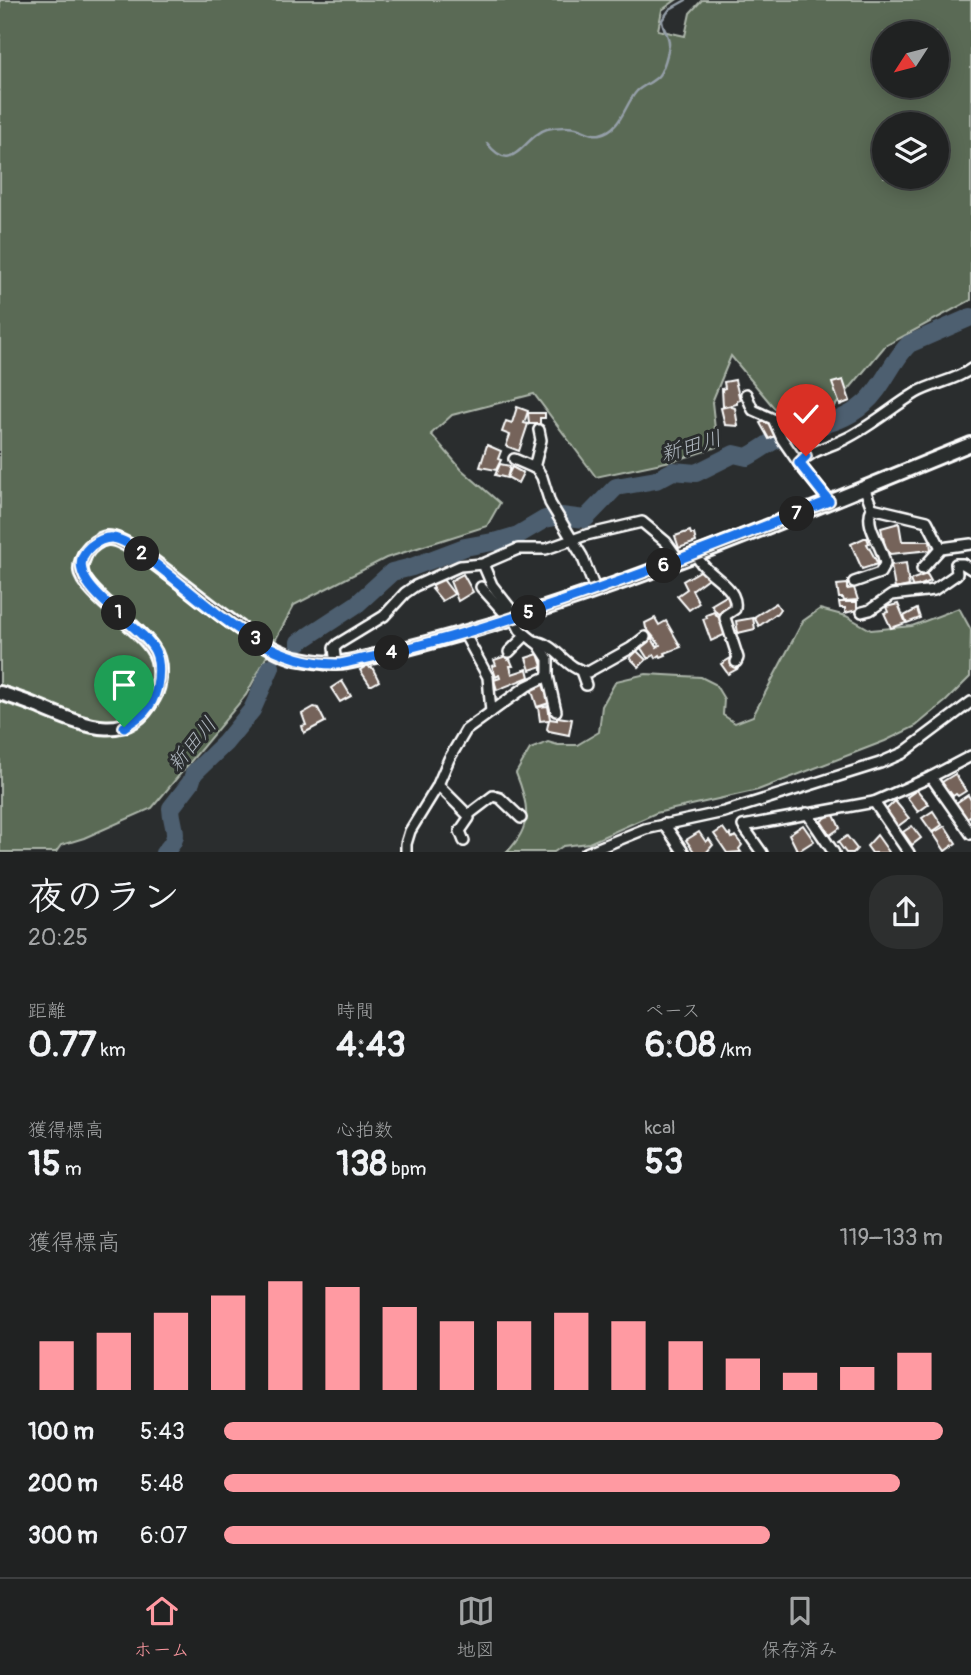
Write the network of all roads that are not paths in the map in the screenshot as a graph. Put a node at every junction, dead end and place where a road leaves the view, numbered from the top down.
1 (971, 369) edge
2 (746, 394) dead end
3 (538, 430) dead end
4 (971, 444) edge
5 (514, 459) dead end
6 (799, 463) junction
7 (534, 468) junction
8 (864, 487) junction
9 (829, 501) junction
10 (872, 508) junction
11 (572, 540) junction
12 (971, 544) edge
13 (941, 548) junction
14 (696, 554) junction
15 (679, 560) junction
16 (483, 564) junction
17 (922, 569) dead end
18 (971, 569) edge
19 (854, 582) dead end
20 (481, 587) dead end
21 (595, 589) junction
22 (904, 593) junction
23 (903, 606) dead end
24 (862, 612) dead end
25 (514, 618) junction
26 (464, 633) junction
27 (645, 637) dead end
28 (530, 638) junction
29 (509, 652) dead end
30 (736, 662) dead end
31 (337, 664) junction
32 (580, 671) junction
33 (548, 676) junction
34 (586, 685) dead end
35 (0, 693) edge
36 (971, 702) edge
37 (556, 711) dead end
38 (491, 712) junction
39 (971, 756) edge
40 (931, 777) junction
41 (438, 785) junction
42 (874, 802) junction
43 (807, 813) junction
44 (468, 815) junction
45 (521, 818) dead end
46 (664, 824) junction
47 (971, 834) edge
48 (464, 841) dead end
49 (602, 850) edge
50 (406, 852) edge
51 (586, 852) edge
52 (684, 852) edge
53 (762, 852) edge
54 (834, 852) edge
55 (909, 852) edge

1 - 6 street
2 - 6 street
3 - 7 street
4 - 8 street
5 - 7 street
6 - 9 street
7 - 11 street
8 - 9 street
8 - 10 street
9 - 14 street
10 - 13 street
10 - 19 street
11 - 15 street
11 - 16 street
11 - 21 street
12 - 13 street
13 - 17 street
14 - 15 street
14 - 30 street
15 - 21 street
16 - 25 street
16 - 31 street
18 - 22 street
20 - 25 street
21 - 25 street
22 - 23 street
22 - 24 street
25 - 26 street
25 - 28 street
26 - 31 street
26 - 38 street
27 - 32 street
28 - 29 street
28 - 32 street
28 - 33 street
31 - 35 street
32 - 34 street
33 - 37 street
33 - 38 street
36 - 46 street
38 - 41 street
39 - 40 street
40 - 42 street
40 - 47 street
41 - 44 street
41 - 50 street
42 - 43 street
42 - 55 street
43 - 53 street
43 - 54 street
44 - 45 street
44 - 48 street
46 - 49 street
46 - 52 street
49 - 51 street

